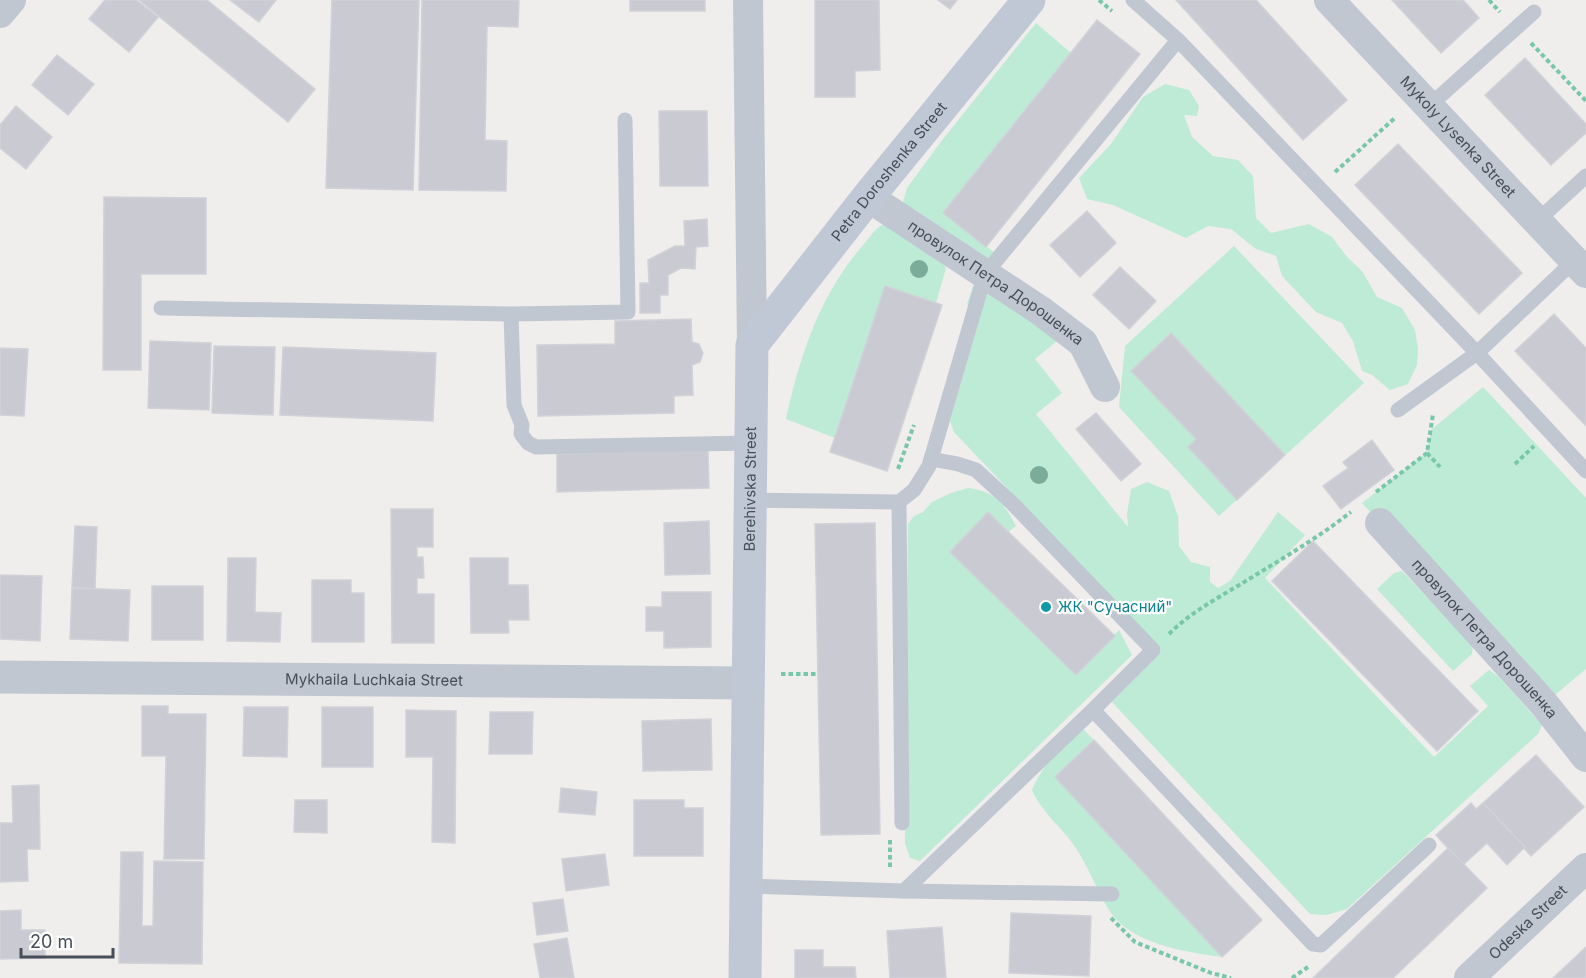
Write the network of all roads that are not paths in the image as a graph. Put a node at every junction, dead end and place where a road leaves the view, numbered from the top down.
1 (11, 0) edge
2 (748, 0) edge
3 (1029, 0) edge
4 (1133, 0) edge
5 (1329, 0) edge
6 (1534, 12) dead end
7 (0, 13) edge
8 (1178, 40) junction
9 (1424, 101) junction
10 (625, 120) dead end
11 (1586, 176) edge
12 (868, 196) junction
13 (1537, 221) junction
14 (1580, 267) edge
15 (985, 274) junction
16 (161, 308) dead end
17 (512, 314) junction
18 (752, 345) junction
19 (1477, 353) junction
20 (1105, 387) dead end
21 (1398, 411) dead end
22 (750, 443) junction
23 (931, 459) junction
24 (1586, 471) edge
25 (749, 500) junction
26 (899, 502) junction
27 (1376, 509) road end
28 (0, 677) edge
29 (747, 683) junction
30 (1093, 710) junction
31 (1586, 757) edge
32 (902, 823) dead end
33 (1429, 845) dead end
34 (1586, 868) edge
35 (744, 886) junction
36 (904, 891) junction
37 (1112, 894) dead end
38 (745, 978) edge
39 (1468, 978) edge

1 - 7 street
2 - 18 street, Berehivska Street
3 - 12 main road, Petra Doroshenka Street
4 - 8 lane
5 - 9 street, Mykoly Lysenka Street
6 - 9 lane
8 - 15 lane
8 - 19 lane
9 - 13 street, Mykoly Lysenka Street
10 - 17 lane
11 - 13 lane
12 - 15 street, провулок Петра Дорошенка
12 - 18 main road, Petra Doroshenka Street
13 - 14 street, Mykoly Lysenka Street
14 - 19 lane
15 - 20 street, провулок Петра Дорошенка
15 - 23 lane
16 - 17 lane
17 - 22 lane
18 - 22 main road, Berehivska Street
19 - 21 lane
19 - 24 lane
22 - 25 main road, Berehivska Street
23 - 26 lane
23 - 30 lane
25 - 26 lane
25 - 29 main road, Berehivska Street
26 - 32 lane
27 - 31 street, провулок Петра Дорошенка
28 - 29 street, Mykhaila Luchkaia Street
29 - 35 main road, Berehivska Street
30 - 33 lane
30 - 36 lane
34 - 39 street, Odeska Street
35 - 36 lane
35 - 38 main road, Berehivska Street
36 - 37 lane

